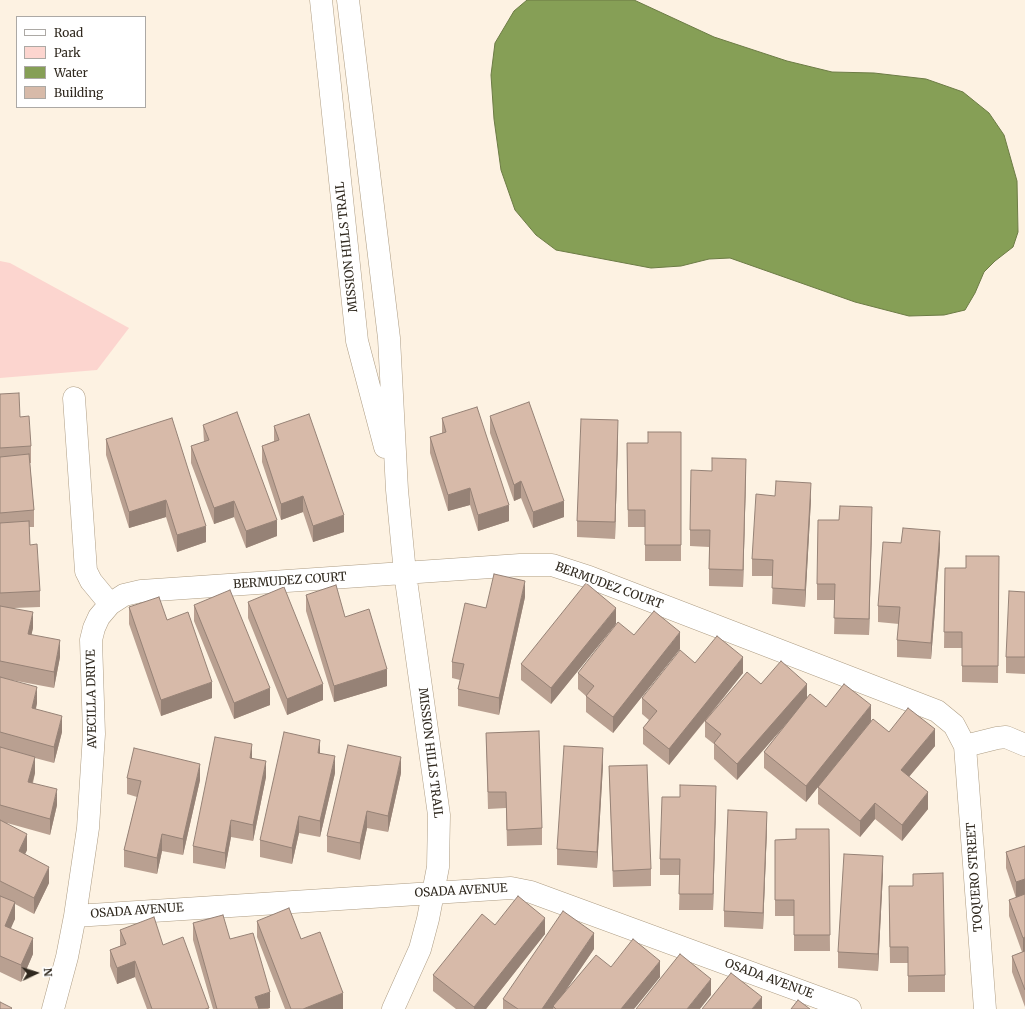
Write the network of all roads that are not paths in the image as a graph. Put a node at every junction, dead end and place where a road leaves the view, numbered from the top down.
1 (321, 0) edge
2 (348, 0) edge
3 (74, 398) dead end
4 (397, 490) junction
5 (405, 573) junction
6 (110, 604) junction
7 (1025, 745) edge
8 (965, 746) junction
9 (434, 891) junction
10 (75, 916) junction
11 (53, 1009) edge
12 (393, 1009) edge
13 (850, 1009) edge
14 (984, 1009) edge

1 - 4 street, MISSION HILLS TRAIL
2 - 4 street, MISSION HILLS TRAIL
3 - 6 street
4 - 5 street, MISSION HILLS TRAIL
5 - 6 street, BERMUDEZ COURT
5 - 8 street, BERMUDEZ COURT
5 - 9 street, MISSION HILLS TRAIL
6 - 10 street, AVECILLA DRIVE
7 - 8 street
8 - 14 street, TOQUERO STREET
9 - 10 street, OSADA AVENUE
9 - 12 street, MISSION HILLS TRAIL
9 - 13 street, OSADA AVENUE
10 - 11 street, AVECILLA DRIVE

